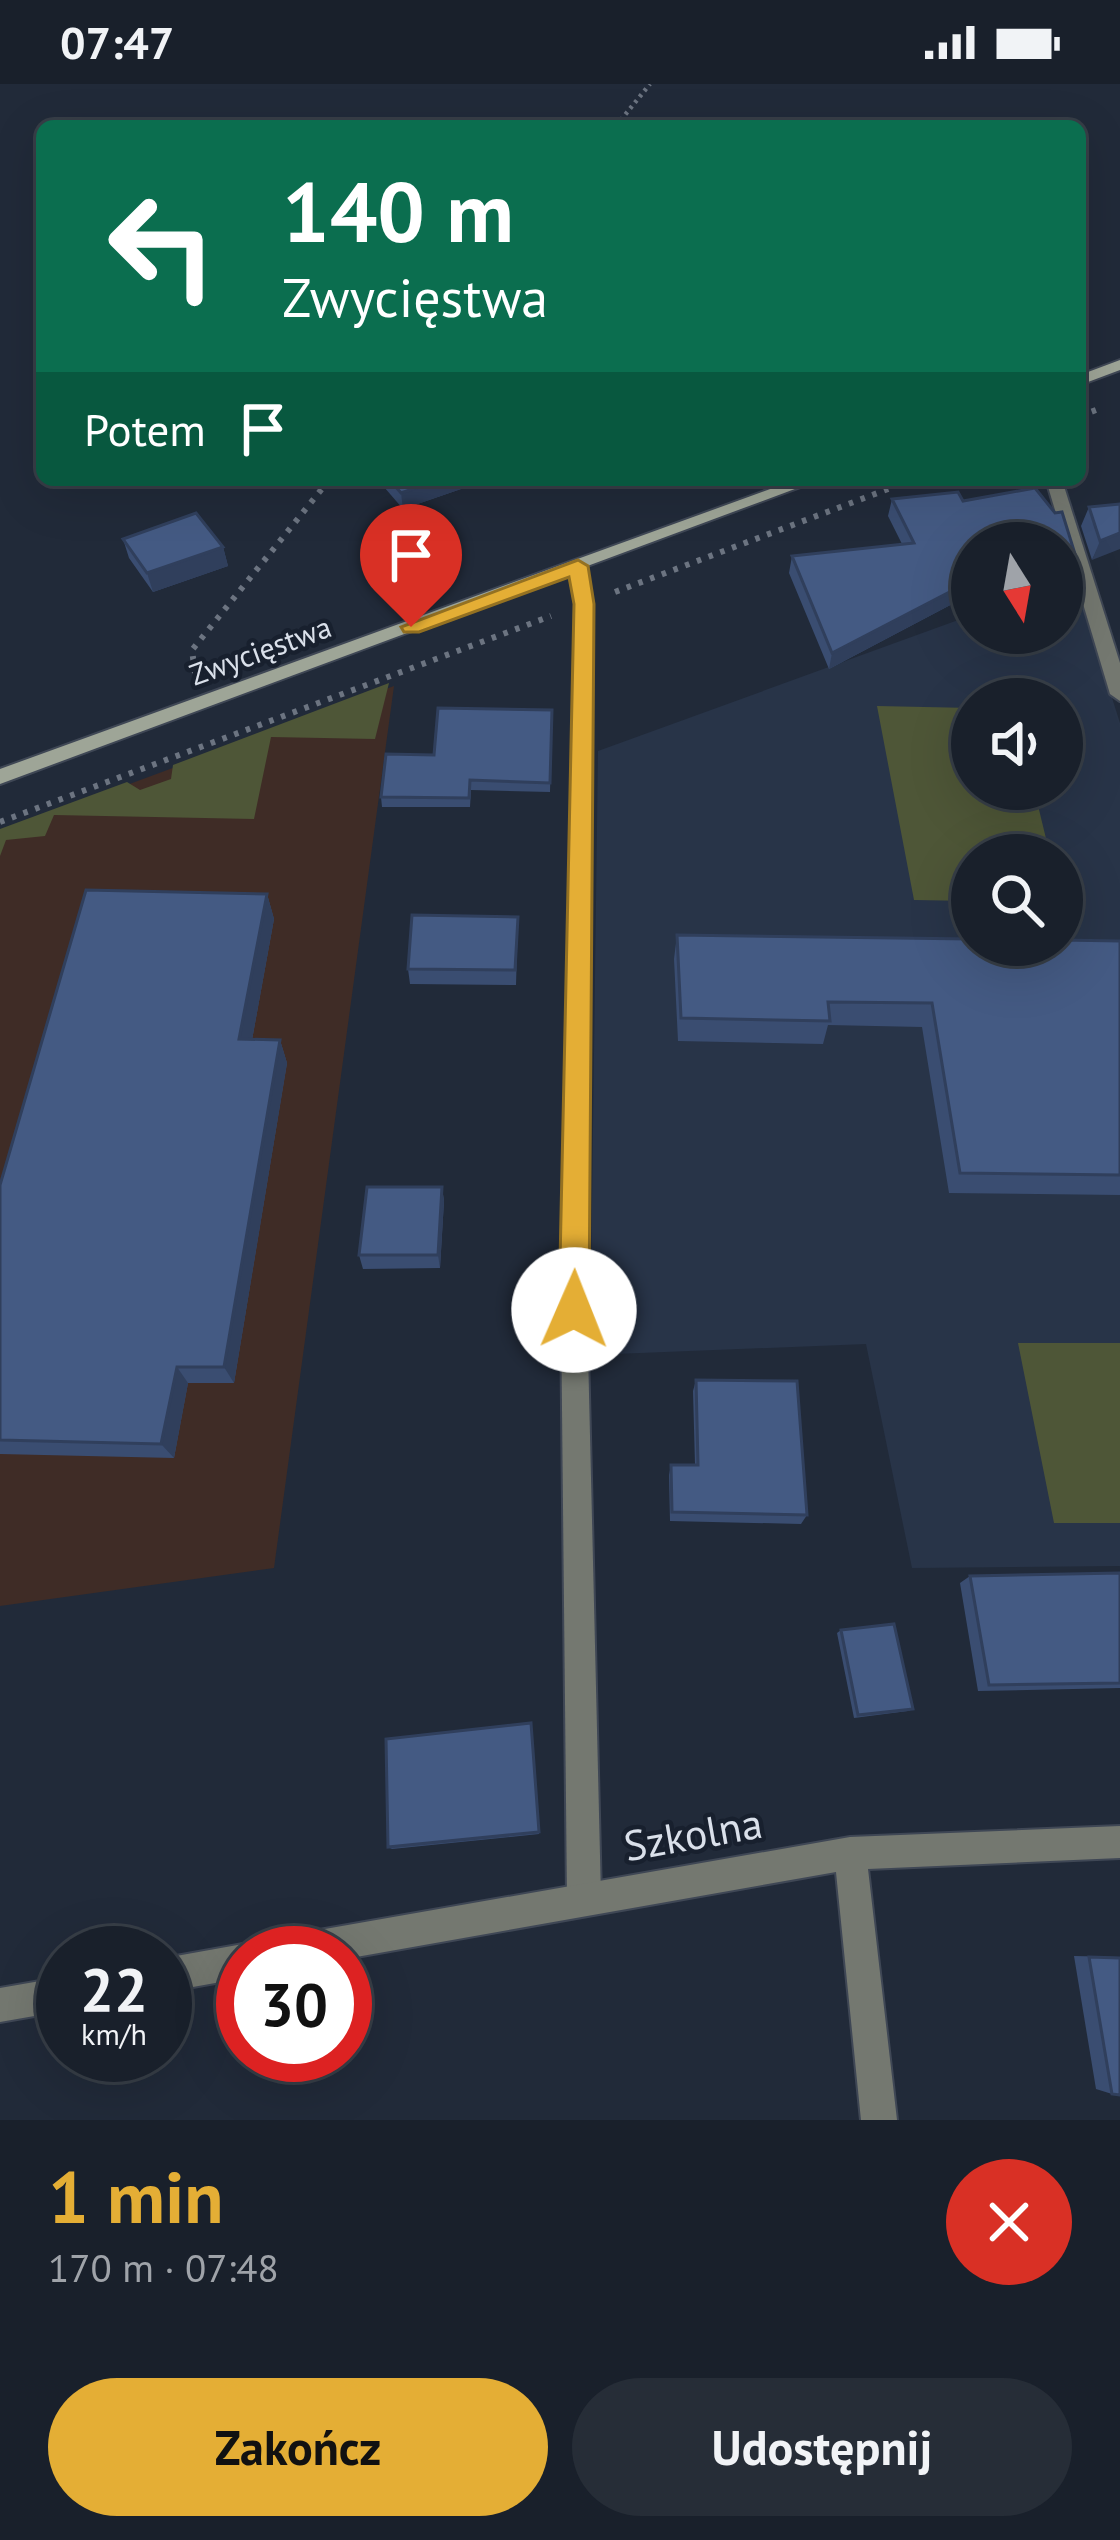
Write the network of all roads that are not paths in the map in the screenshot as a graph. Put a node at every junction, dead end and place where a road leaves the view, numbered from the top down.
1 (1120, 365) edge
2 (1086, 378) edge
3 (795, 486) edge
4 (1056, 486) edge
5 (578, 566) junction
6 (1120, 694) edge
7 (0, 777) edge
8 (1120, 1841) edge
9 (850, 1853) junction
10 (584, 1898) junction
11 (372, 1937) edge
12 (36, 1999) edge
13 (0, 2006) edge
14 (879, 2120) edge

1 - 2 main road
3 - 5 main road, Zwycięstwa
4 - 6 street
5 - 7 main road, Zwycięstwa
5 - 10 street
8 - 9 street, Szkolna
9 - 10 street, Szkolna
9 - 14 street
10 - 11 street, Szkolna
12 - 13 street

